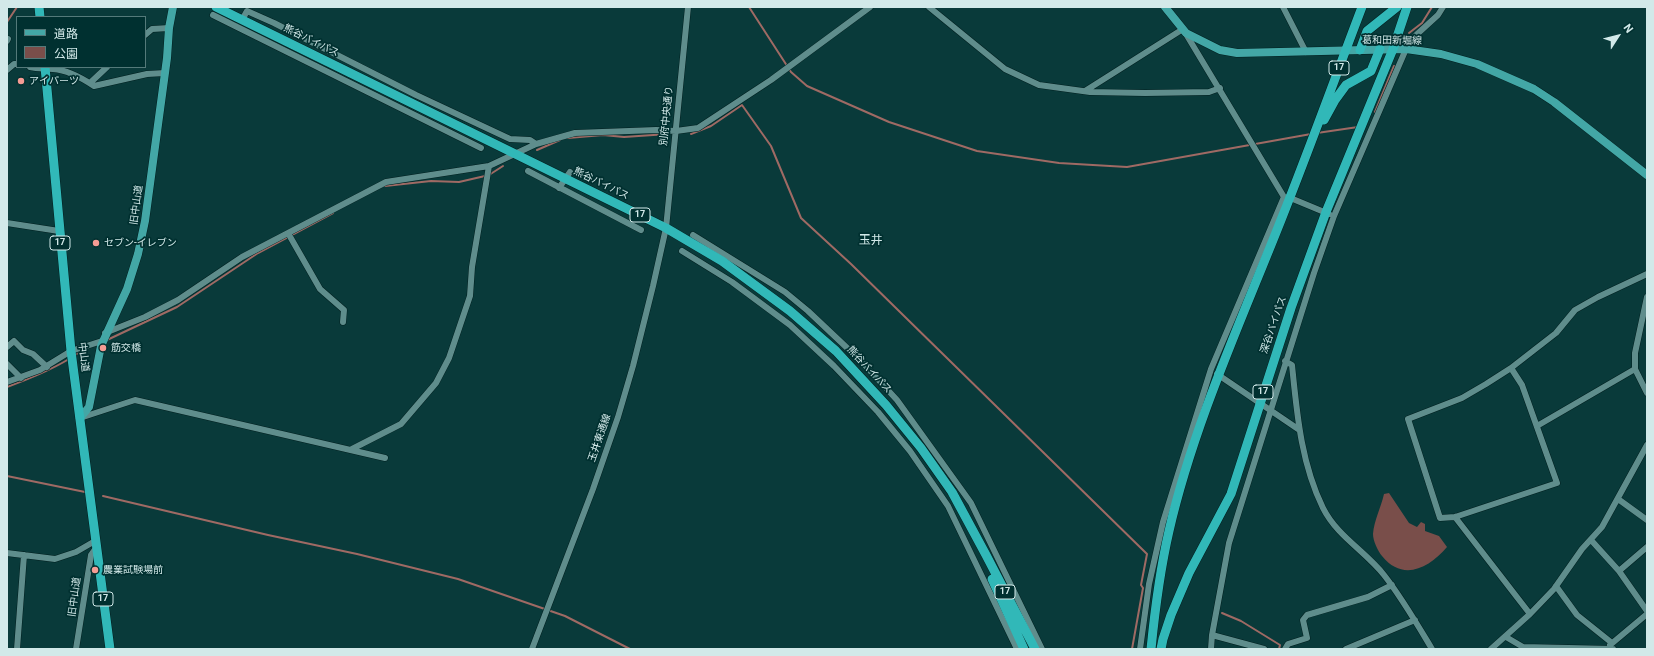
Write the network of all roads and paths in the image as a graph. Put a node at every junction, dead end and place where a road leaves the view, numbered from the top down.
1 (172, 7) edge
2 (688, 7) edge
3 (870, 7) edge
4 (929, 7) edge
5 (1165, 7) edge
6 (1283, 7) edge
7 (1362, 7) edge
8 (1397, 7) edge
9 (1407, 7) edge
10 (1443, 7) edge
11 (214, 11) edge
12 (242, 20) junction
13 (169, 28) junction
14 (1184, 31) junction
15 (146, 34) edge
16 (271, 39) junction
17 (1380, 49) junction
18 (1393, 49) junction
19 (1406, 49) junction
20 (1360, 50) junction
21 (1345, 51) junction
22 (1306, 52) junction
23 (16, 64) edge
24 (45, 68) edge
25 (106, 68) edge
26 (7, 70) edge
27 (165, 73) junction
28 (90, 83) junction
29 (1220, 88) junction
30 (1084, 92) junction
31 (434, 119) junction
32 (676, 131) junction
33 (1315, 131) junction
34 (536, 144) junction
35 (481, 148) dead end
36 (513, 153) junction
37 (489, 166) junction
38 (528, 171) dead end
39 (568, 175) junction
40 (1647, 175) edge
41 (559, 188) junction
42 (1287, 197) junction
43 (1330, 214) junction
44 (7, 223) edge
45 (666, 228) junction
46 (640, 230) dead end
47 (59, 231) junction
48 (288, 233) junction
49 (694, 235) dead end
50 (682, 251) dead end
51 (1647, 274) edge
52 (1647, 297) edge
53 (805, 308) junction
54 (797, 317) junction
55 (343, 322) dead end
56 (790, 326) junction
57 (104, 337) junction
58 (7, 347) edge
59 (70, 351) junction
60 (1285, 361) junction
61 (7, 364) edge
62 (47, 367) junction
63 (1512, 368) junction
64 (1211, 369) junction
65 (1635, 369) junction
66 (1219, 376) junction
67 (21, 378) junction
68 (7, 382) edge
69 (1647, 393) edge
70 (897, 400) junction
71 (1260, 402) junction
72 (887, 406) junction
73 (1270, 410) junction
74 (878, 412) junction
75 (80, 418) junction
76 (1537, 426) junction
77 (1298, 429) junction
78 (1647, 445) edge
79 (352, 449) junction
80 (385, 458) dead end
81 (1618, 499) junction
82 (1455, 517) junction
83 (1647, 520) edge
84 (975, 537) junction
85 (1590, 540) junction
86 (95, 544) junction
87 (1647, 547) edge
88 (7, 553) edge
89 (24, 555) junction
90 (1619, 572) junction
91 (1392, 586) junction
92 (1556, 586) junction
93 (1647, 612) edge
94 (1530, 614) junction
95 (1415, 620) junction
96 (1212, 635) junction
97 (1506, 637) junction
98 (1611, 647) edge
99 (17, 649) edge
100 (76, 649) edge
101 (110, 649) edge
102 (532, 649) edge
103 (1017, 649) edge
104 (1024, 649) edge
105 (1035, 649) edge
106 (1042, 649) edge
107 (1140, 649) edge
108 (1150, 649) edge
109 (1162, 649) edge
110 (1211, 649) edge
111 (1264, 649) edge
112 (1285, 649) edge
113 (1346, 649) edge
114 (1432, 649) edge
115 (1491, 649) edge

1 - 13 main road, 旧中山道
2 - 32 street, 別府中央通り
3 - 32 street
4 - 30 street
5 - 14 main road, 葛和田新堀線
6 - 22 street
7 - 21 highway, 17
8 - 20 highway
9 - 18 highway, 深谷バイパス / 17
10 - 19 street
11 - 12 highway, 熊谷バイパス / 17
11 - 16 street
12 - 16 highway, 熊谷バイパス / 17
12 - 34 street
13 - 15 street
13 - 27 main road, 旧中山道
14 - 22 main road, 葛和田新堀線
14 - 29 street
14 - 30 street
16 - 31 highway, 熊谷バイパス / 17
17 - 18 main road, 葛和田新堀線
17 - 20 main road, 葛和田新堀線
17 - 33 highway
18 - 19 main road, 葛和田新堀線
18 - 43 highway, 深谷バイパス / 17
19 - 40 main road, 葛和田新堀線
19 - 43 street
20 - 21 main road, 葛和田新堀線
21 - 22 main road, 葛和田新堀線
21 - 33 highway, 17
23 - 26 street
24 - 28 street
24 - 47 highway, 中山道 / 17
25 - 28 street
27 - 28 street
27 - 57 main road, 旧中山道
29 - 30 street
29 - 42 street
31 - 35 street
31 - 36 highway, 熊谷バイパス / 17
32 - 34 street
32 - 45 street, 別府中央通り
33 - 42 highway, 17
34 - 36 street
36 - 37 street
36 - 39 highway, 熊谷バイパス / 17
37 - 48 street
37 - 79 street
38 - 41 street
39 - 41 street
39 - 45 highway, 熊谷バイパス / 17
41 - 46 street
42 - 43 street
42 - 64 street
42 - 66 highway, 17
43 - 60 street
43 - 71 highway, 深谷バイパス / 17
44 - 47 street
45 - 54 highway, 熊谷バイパス / 17
45 - 102 street, 玉井東通線
47 - 59 highway, 中山道 / 17
48 - 55 street
48 - 57 street
49 - 53 street
50 - 56 street
51 - 63 street
52 - 65 street
53 - 54 street
53 - 70 street
54 - 56 street
54 - 72 highway, 熊谷バイパス / 17
56 - 74 street
57 - 59 street
57 - 75 main road, 旧中山道
58 - 62 street
59 - 62 street
59 - 75 highway, 中山道 / 17
60 - 73 street
60 - 77 street
61 - 67 street
62 - 67 street
63 - 76 street
63 - 82 street
64 - 66 street
64 - 107 street
65 - 69 street
65 - 76 street
66 - 71 street
66 - 108 highway, 17
67 - 68 street
70 - 72 street
70 - 106 street
71 - 73 street
71 - 109 highway, 深谷バイパス / 17
72 - 74 street
72 - 84 highway, 熊谷バイパス / 17
73 - 77 street
73 - 96 street
74 - 103 street
75 - 79 street
75 - 86 highway, 中山道 / 17
76 - 82 street
77 - 91 street
78 - 81 street
79 - 80 street
81 - 83 street
81 - 85 street
82 - 94 street
84 - 104 highway, 17
84 - 105 highway, 17
85 - 90 street
85 - 92 street
86 - 89 street
86 - 100 street, 旧中山道
86 - 101 highway, 中山道 / 17
87 - 90 street
88 - 89 street
89 - 99 street
90 - 93 street
91 - 95 street
91 - 112 street
92 - 94 street
92 - 98 street
93 - 98 street
94 - 97 street
95 - 113 street
95 - 114 street
96 - 110 street
96 - 111 street
97 - 98 street
97 - 115 street

